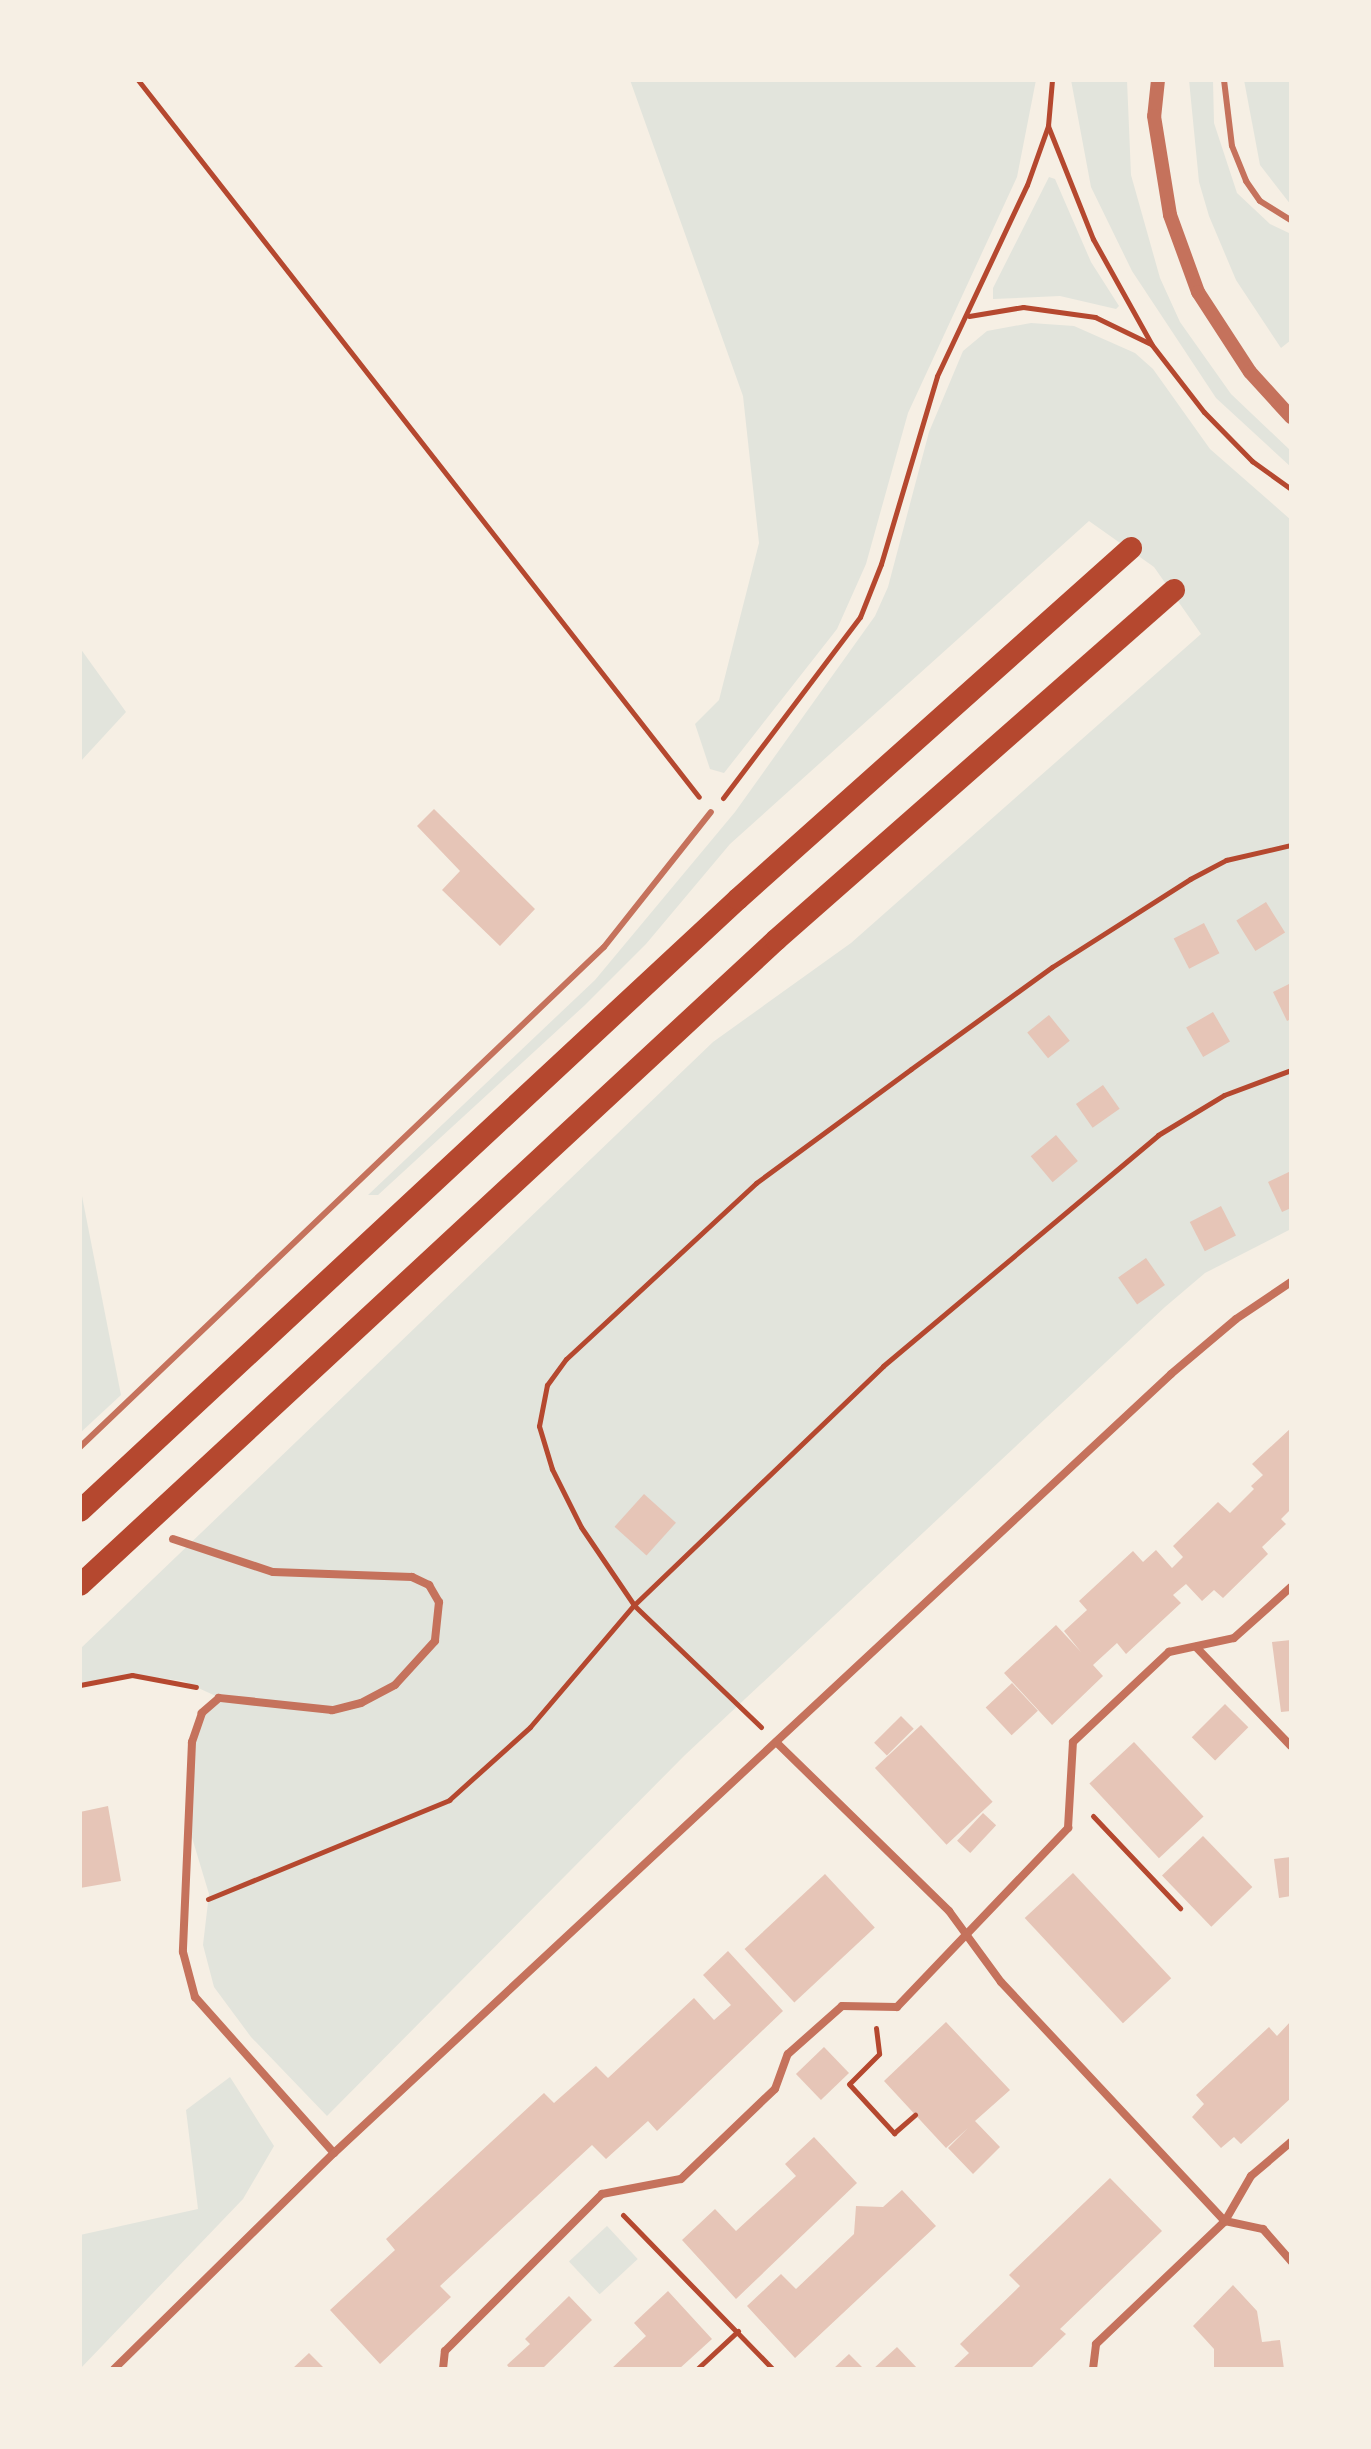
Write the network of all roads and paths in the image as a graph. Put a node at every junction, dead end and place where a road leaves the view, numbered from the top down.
1 (138, 80) edge
2 (1052, 80) edge
3 (1158, 80) edge
4 (1224, 80) edge
5 (1048, 126) junction
6 (1291, 220) edge
7 (968, 316) junction
8 (1152, 345) junction
9 (1291, 417) edge
10 (1291, 489) edge
11 (1131, 548) dead end
12 (1174, 590) dead end
13 (711, 812) junction
14 (1291, 845) edge
15 (1291, 1070) edge
16 (1291, 1282) edge
17 (80, 1447) edge
18 (80, 1511) edge
19 (173, 1539) dead end
20 (80, 1585) edge
21 (1291, 1587) edge
22 (634, 1605) junction
23 (1196, 1647) junction
24 (80, 1685) edge
25 (219, 1698) junction
26 (776, 1742) junction
27 (1291, 1746) edge
28 (1068, 1828) junction
29 (184, 1905) junction
30 (1180, 1908) dead end
31 (968, 1932) junction
32 (873, 2007) junction
33 (915, 2115) dead end
34 (1291, 2142) edge
35 (334, 2153) junction
36 (602, 2194) junction
37 (1225, 2221) junction
38 (1291, 2261) edge
39 (738, 2331) junction
40 (114, 2369) edge
41 (443, 2369) edge
42 (697, 2369) edge
43 (773, 2369) edge
44 (1093, 2369) edge

1 - 13 path
2 - 5 path
3 - 9 street
4 - 6 lane
5 - 7 path
5 - 8 path
7 - 8 path
7 - 13 path
8 - 10 path
11 - 18 highway
12 - 20 highway
13 - 17 lane
14 - 22 path
15 - 22 path
16 - 26 street
19 - 25 street
21 - 23 street
22 - 26 path
22 - 29 path
23 - 27 street
23 - 28 street
24 - 25 path
25 - 29 street
26 - 31 street
26 - 35 street
28 - 30 path
28 - 31 street
29 - 35 street
31 - 32 street
31 - 37 street
32 - 33 path
32 - 36 street
34 - 37 street
35 - 40 street
36 - 39 path
36 - 41 street
37 - 38 street
37 - 44 street
39 - 42 path
39 - 43 path

